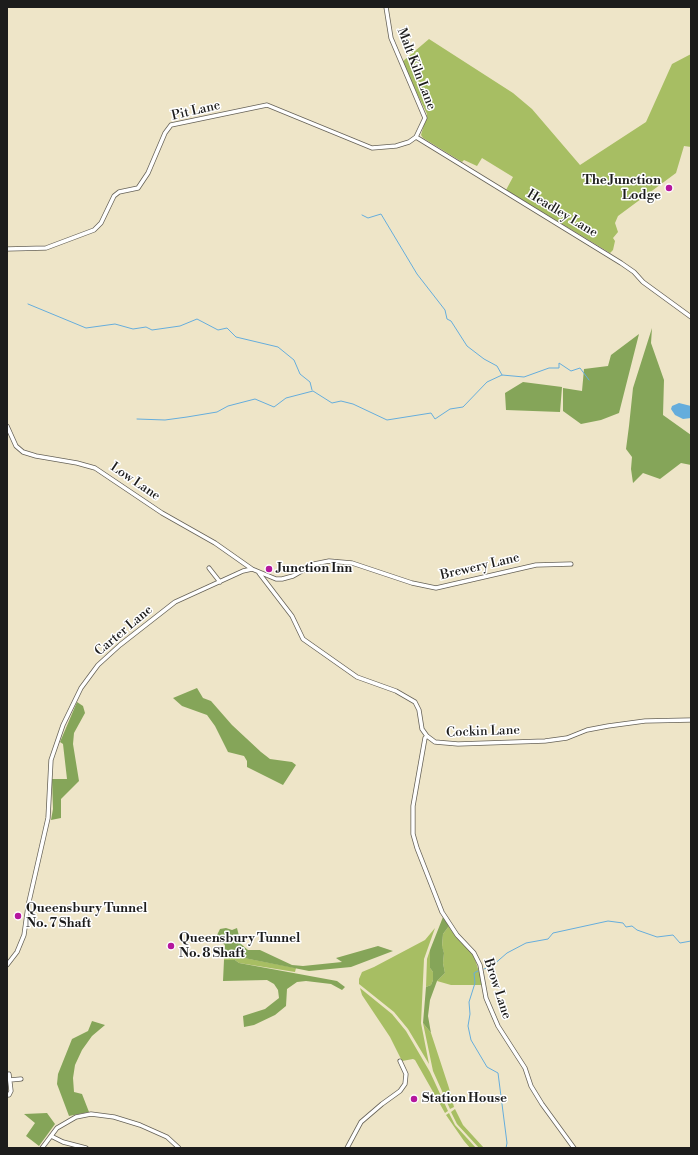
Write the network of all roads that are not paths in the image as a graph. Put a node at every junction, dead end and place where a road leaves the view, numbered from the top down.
1 (386, 7) edge
2 (416, 137) junction
3 (7, 249) edge
4 (691, 317) edge
5 (7, 426) edge
6 (571, 564) dead end
7 (209, 568) dead end
8 (252, 569) junction
9 (258, 572) junction
10 (220, 582) junction
11 (691, 720) edge
12 (427, 736) junction
13 (7, 964) edge
14 (400, 1061) dead end
15 (9, 1074) dead end
16 (21, 1079) dead end
17 (10, 1080) junction
18 (7, 1095) edge
19 (51, 1136) junction
20 (42, 1148) edge
21 (86, 1148) edge
22 (179, 1148) edge
23 (347, 1148) edge
24 (574, 1148) edge

1 - 2 street, Malt Kiln Lane
2 - 3 street, Pit Lane
2 - 4 street, Headley Lane
5 - 8 street, Low Lane
6 - 9 street, Brewery Lane
7 - 10 street
8 - 9 street
8 - 10 street, Carter Lane
9 - 12 street
10 - 13 street, Carter Lane
11 - 12 street, Cockin Lane
12 - 24 street, Brow Lane
14 - 23 street
15 - 17 street
16 - 17 street
17 - 18 street
19 - 20 street
19 - 21 street
19 - 22 street

